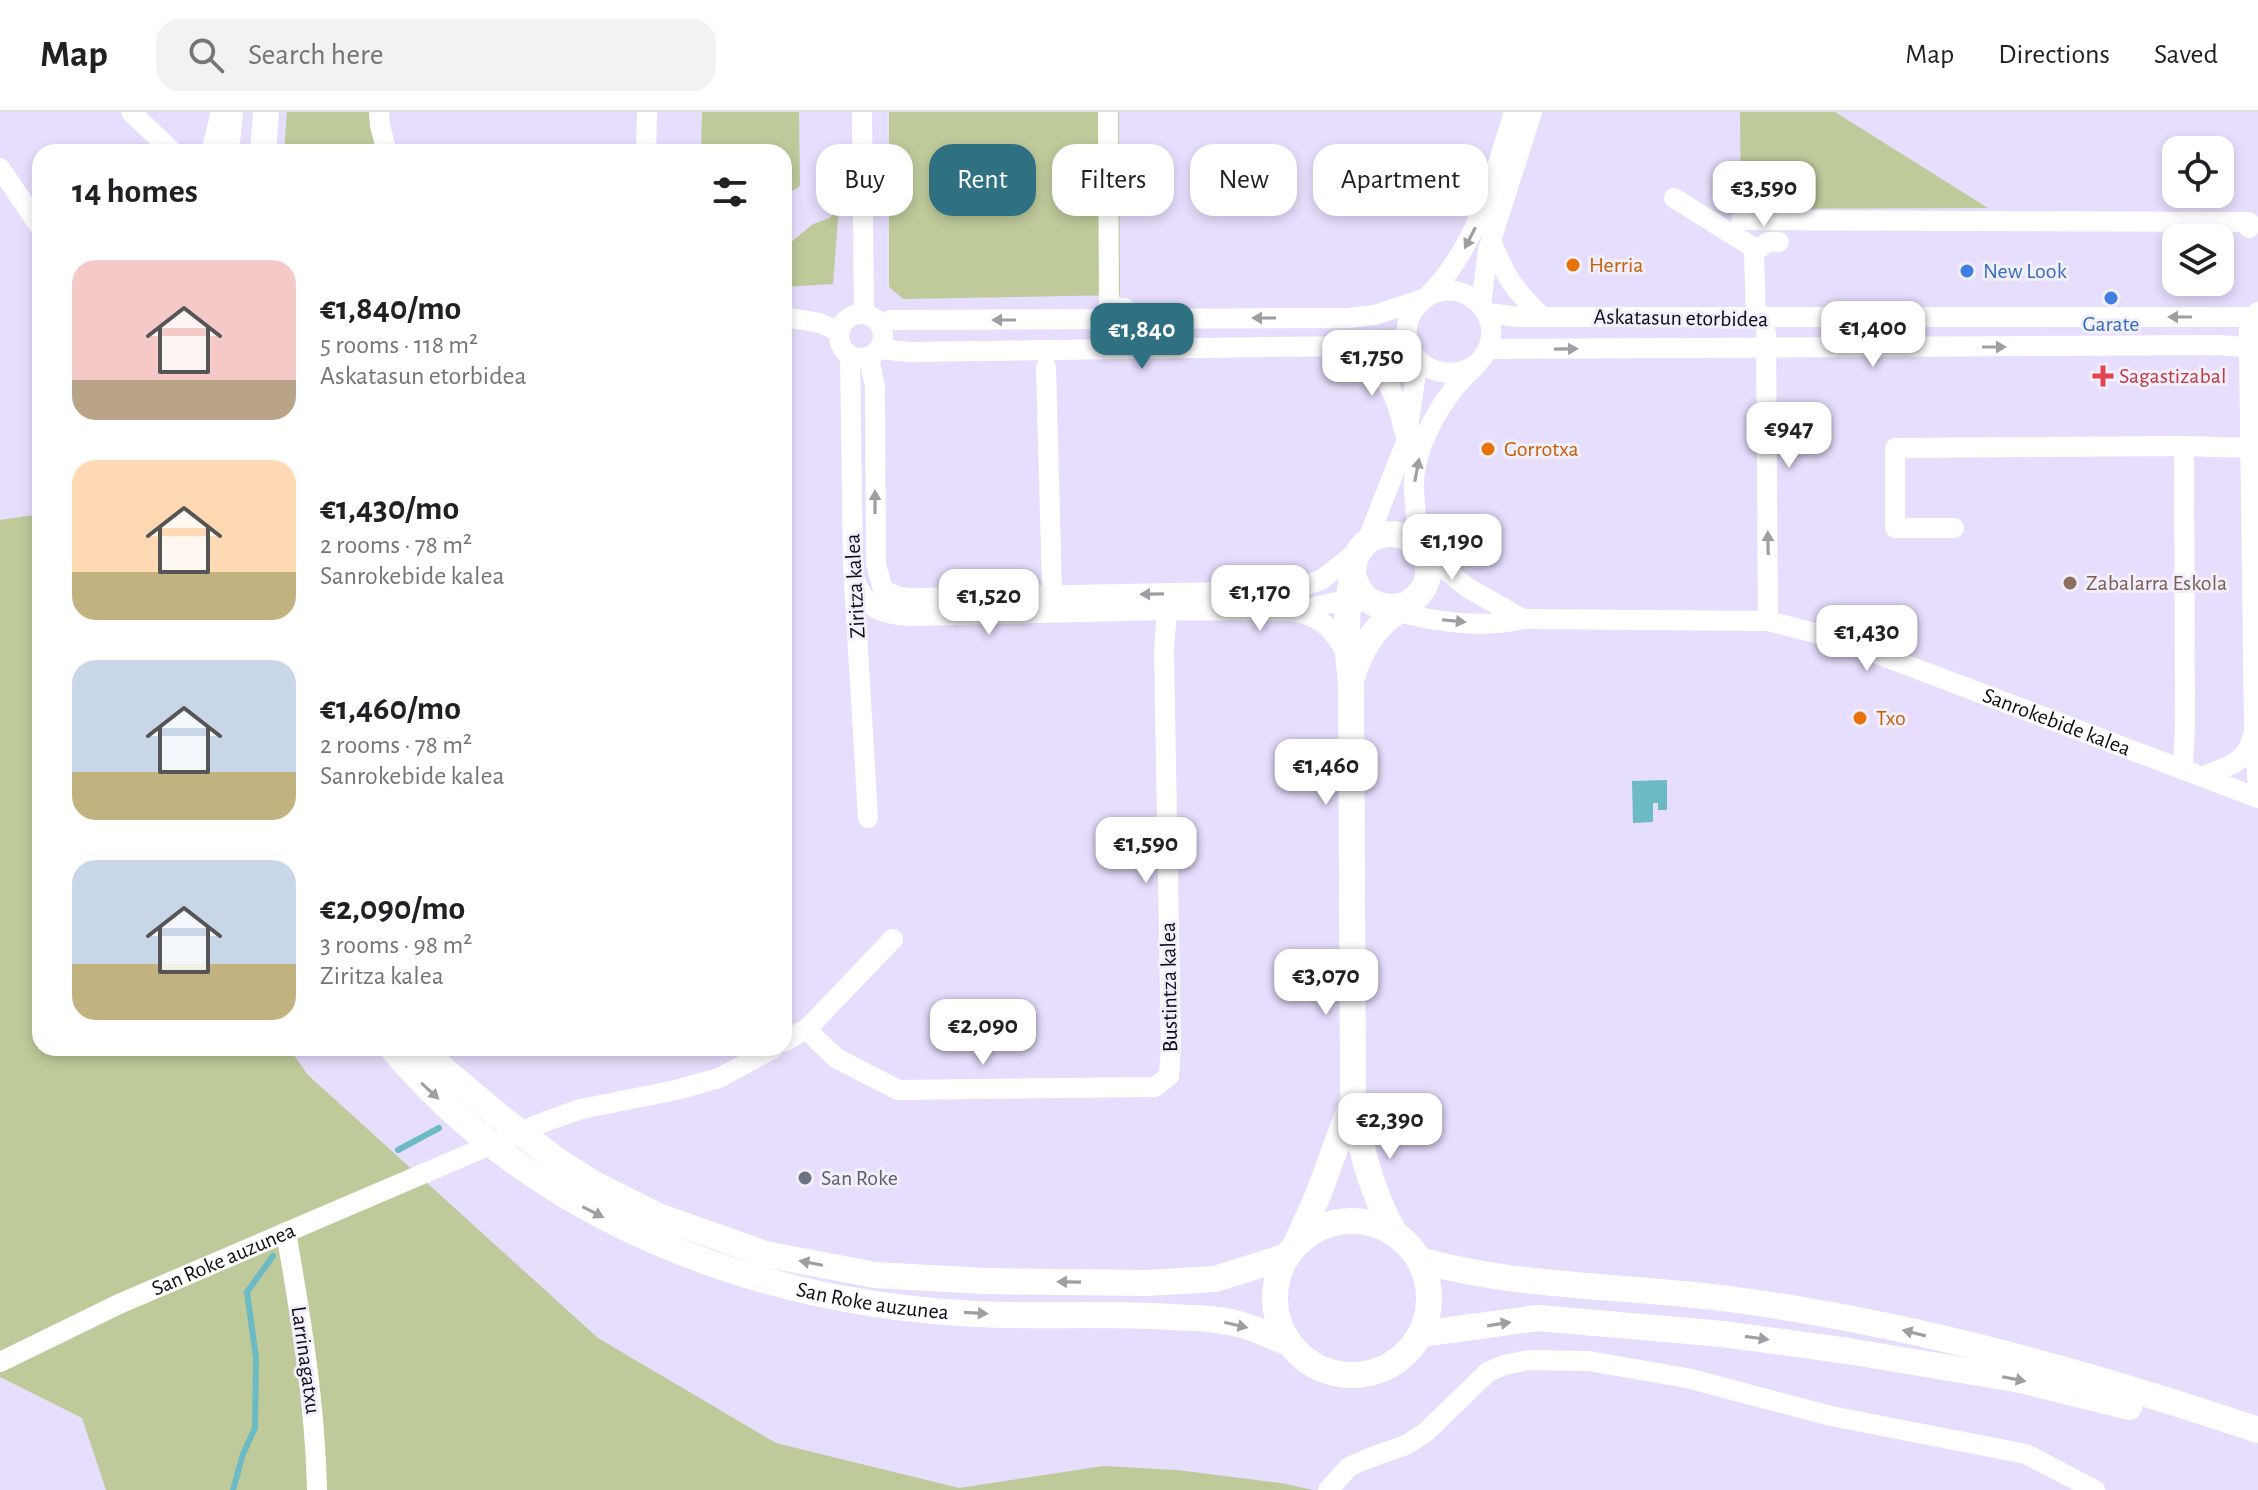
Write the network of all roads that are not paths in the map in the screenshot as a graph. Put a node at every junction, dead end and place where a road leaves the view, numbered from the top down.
1 (131, 112) edge
2 (221, 112) edge
3 (230, 112) edge
4 (266, 112) edge
5 (379, 112) edge
6 (647, 112) edge
7 (862, 112) edge
8 (1108, 112) edge
9 (1514, 112) edge
10 (1532, 112) edge
11 (165, 144) edge
12 (213, 144) edge
13 (227, 144) edge
14 (264, 144) edge
15 (385, 144) edge
16 (646, 144) edge
17 (0, 168) edge
18 (1674, 198) dead end
19 (32, 204) edge
20 (1741, 220) dead end
21 (2249, 228) dead end
22 (1491, 240) junction
23 (1779, 242) dead end
24 (1754, 252) junction
25 (1426, 298) junction
26 (1125, 308) dead end
27 (1484, 309) junction
28 (864, 314) junction
29 (2257, 315) edge
30 (1542, 317) junction
31 (792, 318) edge
32 (1761, 319) junction
33 (882, 326) junction
34 (840, 332) junction
35 (1351, 346) junction
36 (1765, 347) junction
37 (2253, 348) edge
38 (1488, 349) junction
39 (866, 353) junction
40 (1416, 358) junction
41 (1474, 366) junction
42 (1046, 367) dead end
43 (1406, 442) junction
44 (2184, 446) junction
45 (2253, 458) edge
46 (1954, 528) dead end
47 (1422, 551) junction
48 (1359, 555) junction
49 (854, 579) junction
50 (1052, 588) dead end
51 (1347, 600) junction
52 (1391, 607) junction
53 (1167, 610) junction
54 (1292, 611) junction
55 (1523, 619) junction
56 (1768, 621) junction
57 (1347, 654) junction
58 (1351, 681) junction
59 (2254, 732) junction
60 (2183, 770) junction
61 (2202, 777) junction
62 (2258, 790) edge
63 (2258, 798) edge
64 (868, 818) dead end
65 (893, 939) dead end
66 (808, 1028) junction
67 (792, 1037) edge
68 (399, 1056) edge
69 (431, 1056) edge
70 (759, 1056) edge
71 (1353, 1100) junction
72 (286, 1232) junction
73 (1395, 1234) junction
74 (1291, 1250) junction
75 (1419, 1260) junction
76 (1421, 1334) junction
77 (1287, 1342) junction
78 (0, 1362) edge
79 (2258, 1430) edge
80 (2258, 1447) edge
81 (317, 1490) edge
82 (1328, 1490) edge
83 (2095, 1490) edge

1 - 11 street
2 - 12 street
3 - 13 main road
4 - 14 main road
5 - 15 street
6 - 16 street
7 - 28 street
8 - 26 street
9 -> 25 street
10 - 22 street
17 - 19 street
18 - 24 street
20 - 21 street
22 - 27 street
22 - 30 street
23 - 24 street
24 - 32 street
25 - 27 street
25 -> 33 street
25 - 40 street
27 - 30 street, Askatasun etorbidea
27 - 38 street
28 - 33 street
28 - 34 street
29 -> 32 street, Askatasun etorbidea
29 - 37 street
30 - 32 street, Askatasun etorbidea
31 - 34 street
32 - 36 street
33 - 39 street
34 - 39 street
35 - 39 street
35 - 40 street
35 - 43 street
36 -> 37 street, Askatasun etorbidea
38 -> 36 street, Askatasun etorbidea
56 -> 36 street
37 - 45 street
38 - 41 street
48 -> 39 street, Ziritza kalea
39 - 49 street, Ziritza kalea
40 - 41 street
40 - 43 street
47 -> 41 street
42 - 50 street
43 - 48 street
44 - 45 street
44 - 46 street
44 - 60 street
45 - 59 street
47 - 48 main road
47 - 52 main road
47 - 55 street
48 - 51 main road
48 - 52 main road
49 - 53 street
49 - 64 street, Ziritza kalea
51 - 52 street, Sanrokebide kalea
51 - 54 street
51 - 57 main road
52 -> 55 street, Sanrokebide kalea
52 - 58 main road
53 - 54 street
53 - 66 street, Bustintza kalea
54 - 57 street
55 - 56 street, Sanrokebide kalea
56 - 60 street, Sanrokebide kalea
57 - 58 main road
58 - 71 main road
59 - 61 street
59 - 62 street
60 - 61 street, Sanrokebide kalea
61 - 63 street, Sanrokebide kalea
65 - 66 street
66 - 67 street
68 -> 77 main road, San Roke auzunea
74 -> 69 main road
70 - 72 street, San Roke auzunea
71 - 73 main road
71 - 74 main road
72 - 78 street, San Roke auzunea
72 - 81 street, Larrinagatxu
73 - 74 main road
73 - 75 main road
74 - 77 main road
75 - 76 main road
79 -> 75 main road
76 - 77 main road
76 -> 80 main road
82 - 83 street

